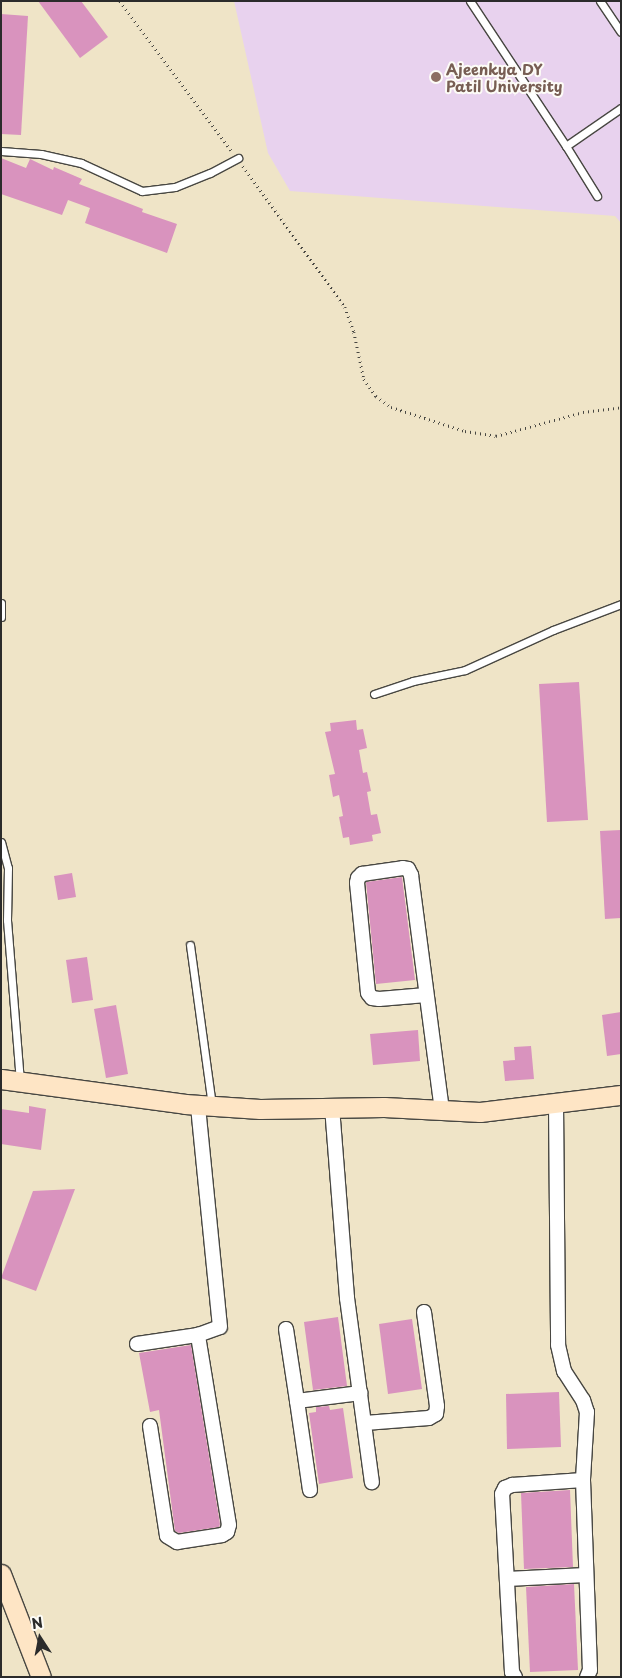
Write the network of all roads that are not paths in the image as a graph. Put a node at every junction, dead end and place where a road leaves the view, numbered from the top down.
1 (470, 1) edge
2 (600, 1) edge
3 (621, 32) edge
4 (621, 108) edge
5 (566, 146) junction
6 (1, 151) edge
7 (238, 158) road end
8 (597, 196) dead end
9 (1, 603) edge
10 (621, 604) edge
11 (1, 617) edge
12 (374, 694) dead end
13 (1, 842) edge
14 (190, 945) dead end
15 (426, 995) junction
16 (1, 1079) edge
17 (20, 1082) junction
18 (621, 1095) edge
19 (556, 1102) junction
20 (205, 1106) junction
21 (332, 1107) junction
22 (442, 1110) junction
23 (424, 1312) dead end
24 (286, 1329) dead end
25 (198, 1335) junction
26 (138, 1344) dead end
27 (360, 1394) junction
28 (297, 1401) junction
29 (365, 1423) junction
30 (150, 1426) dead end
31 (583, 1480) junction
32 (372, 1482) dead end
33 (310, 1490) dead end
34 (1, 1574) edge
35 (586, 1575) junction
36 (507, 1579) junction
37 (40, 1677) edge
38 (515, 1677) edge
39 (587, 1677) edge

1 - 5 lane
2 - 3 lane
4 - 5 lane
5 - 8 lane
6 - 7 lane
9 - 11 lane
10 - 12 lane
13 - 17 lane
14 - 20 lane
15 - 15 street
15 - 22 street
16 - 17 street
17 - 20 street
18 - 19 street
19 - 22 street
19 - 31 street
20 - 21 street
20 - 25 street
21 - 22 street
21 - 27 street
23 - 29 street
24 - 28 street
25 - 26 street
25 - 30 street
27 - 28 street
27 - 29 street
28 - 33 street
29 - 32 street
31 - 35 street
31 - 36 street
34 - 37 street
35 - 36 street
35 - 39 street
36 - 38 street

